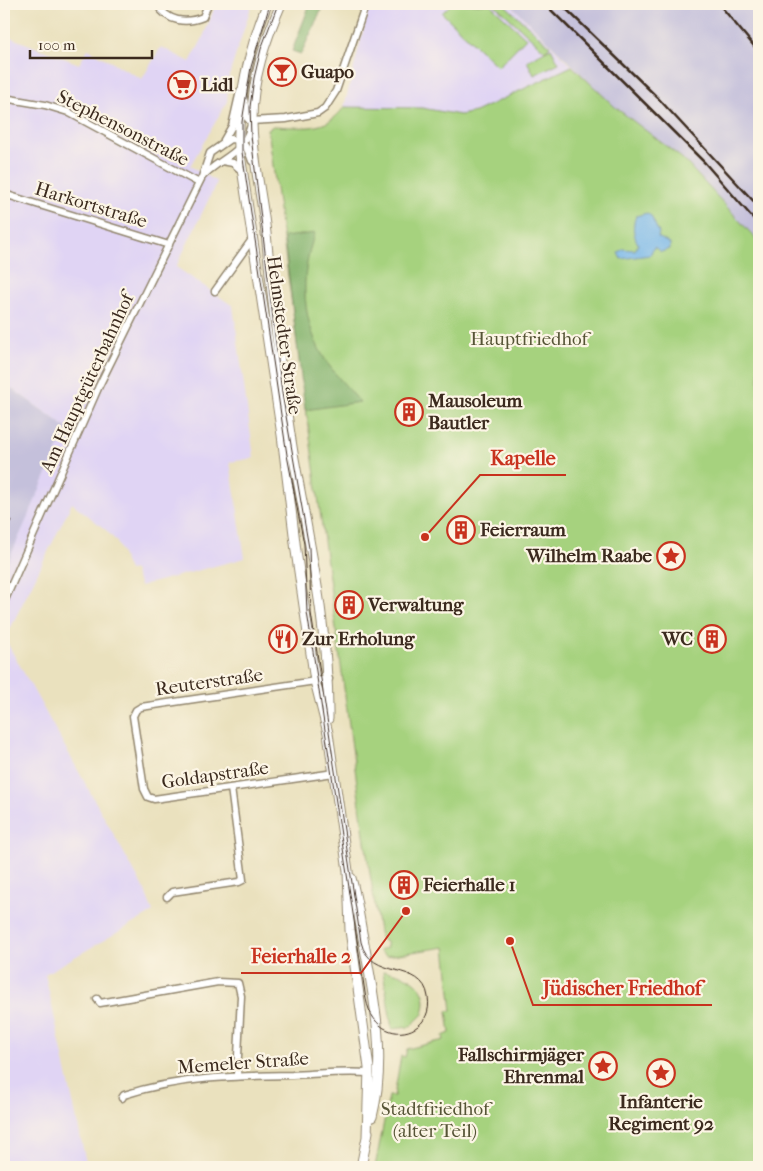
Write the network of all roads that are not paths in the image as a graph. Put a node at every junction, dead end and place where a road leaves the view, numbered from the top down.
1 (158, 4) edge
2 (208, 4) edge
3 (268, 4) edge
4 (281, 4) edge
5 (363, 12) dead end
6 (244, 87) junction
7 (4, 98) edge
8 (252, 121) junction
9 (222, 143) junction
10 (241, 144) junction
11 (221, 161) junction
12 (243, 173) junction
13 (259, 179) junction
14 (200, 180) junction
15 (4, 194) edge
16 (253, 238) junction
17 (169, 245) junction
18 (215, 291) dead end
19 (316, 582) junction
20 (300, 584) junction
21 (4, 602) edge
22 (329, 680) junction
23 (315, 681) junction
24 (328, 733) junction
25 (138, 750) joint
26 (334, 773) junction
27 (231, 788) junction
28 (348, 871) junction
29 (167, 897) dead end
30 (97, 999) dead end
31 (379, 1049) junction
32 (369, 1070) junction
33 (237, 1076) junction
34 (122, 1098) dead end
35 (373, 1112) junction
36 (367, 1137) junction
37 (360, 1167) edge

1 - 2 street
3 - 6 main road, Helmstedter Straße
4 - 8 main road, Helmstedter Straße
5 - 8 street
6 - 8 street, Helmstedter Straße
6 - 9 street, Helmstedter Straße
6 - 10 main road, Helmstedter Straße
7 - 14 street, Stephensonstraße
8 - 10 street
8 - 13 main road, Helmstedter Straße
9 - 10 street
9 - 14 street, Am Hauptgüterbahnhof
10 - 11 street, Am Hauptgüterbahnhof
10 - 12 main road, Helmstedter Straße
10 - 13 street
11 - 12 street
11 - 14 street, Am Hauptgüterbahnhof
12 - 16 main road, Helmstedter Straße
13 - 19 main road, Helmstedter Straße
14 - 17 street, Am Hauptgüterbahnhof
15 - 17 street, Harkortstraße
16 - 18 street
16 - 20 main road, Helmstedter Straße
17 - 21 street, Am Hauptgüterbahnhof
19 - 20 main road
19 - 22 main road, Helmstedter Straße
20 - 23 main road, Helmstedter Straße
22 - 23 street, Reuterstraße
22 - 24 main road, Helmstedter Straße
23 - 24 main road, Helmstedter Straße
23 - 25 street, Reuterstraße
24 - 26 main road, Helmstedter Straße
25 - 27 street, Goldapstraße
26 - 27 street, Goldapstraße
26 - 28 main road, Helmstedter Straße
27 - 29 street
28 - 31 main road, Helmstedter Straße
28 - 32 main road, Helmstedter Straße
30 - 33 street
31 - 32 main road
31 - 35 main road, Helmstedter Straße
32 - 33 street, Memeler Straße
32 - 35 main road
32 - 36 main road, Helmstedter Straße
33 - 34 street, Memeler Straße
35 - 36 main road, Helmstedter Straße
36 - 37 main road, Helmstedter Straße

